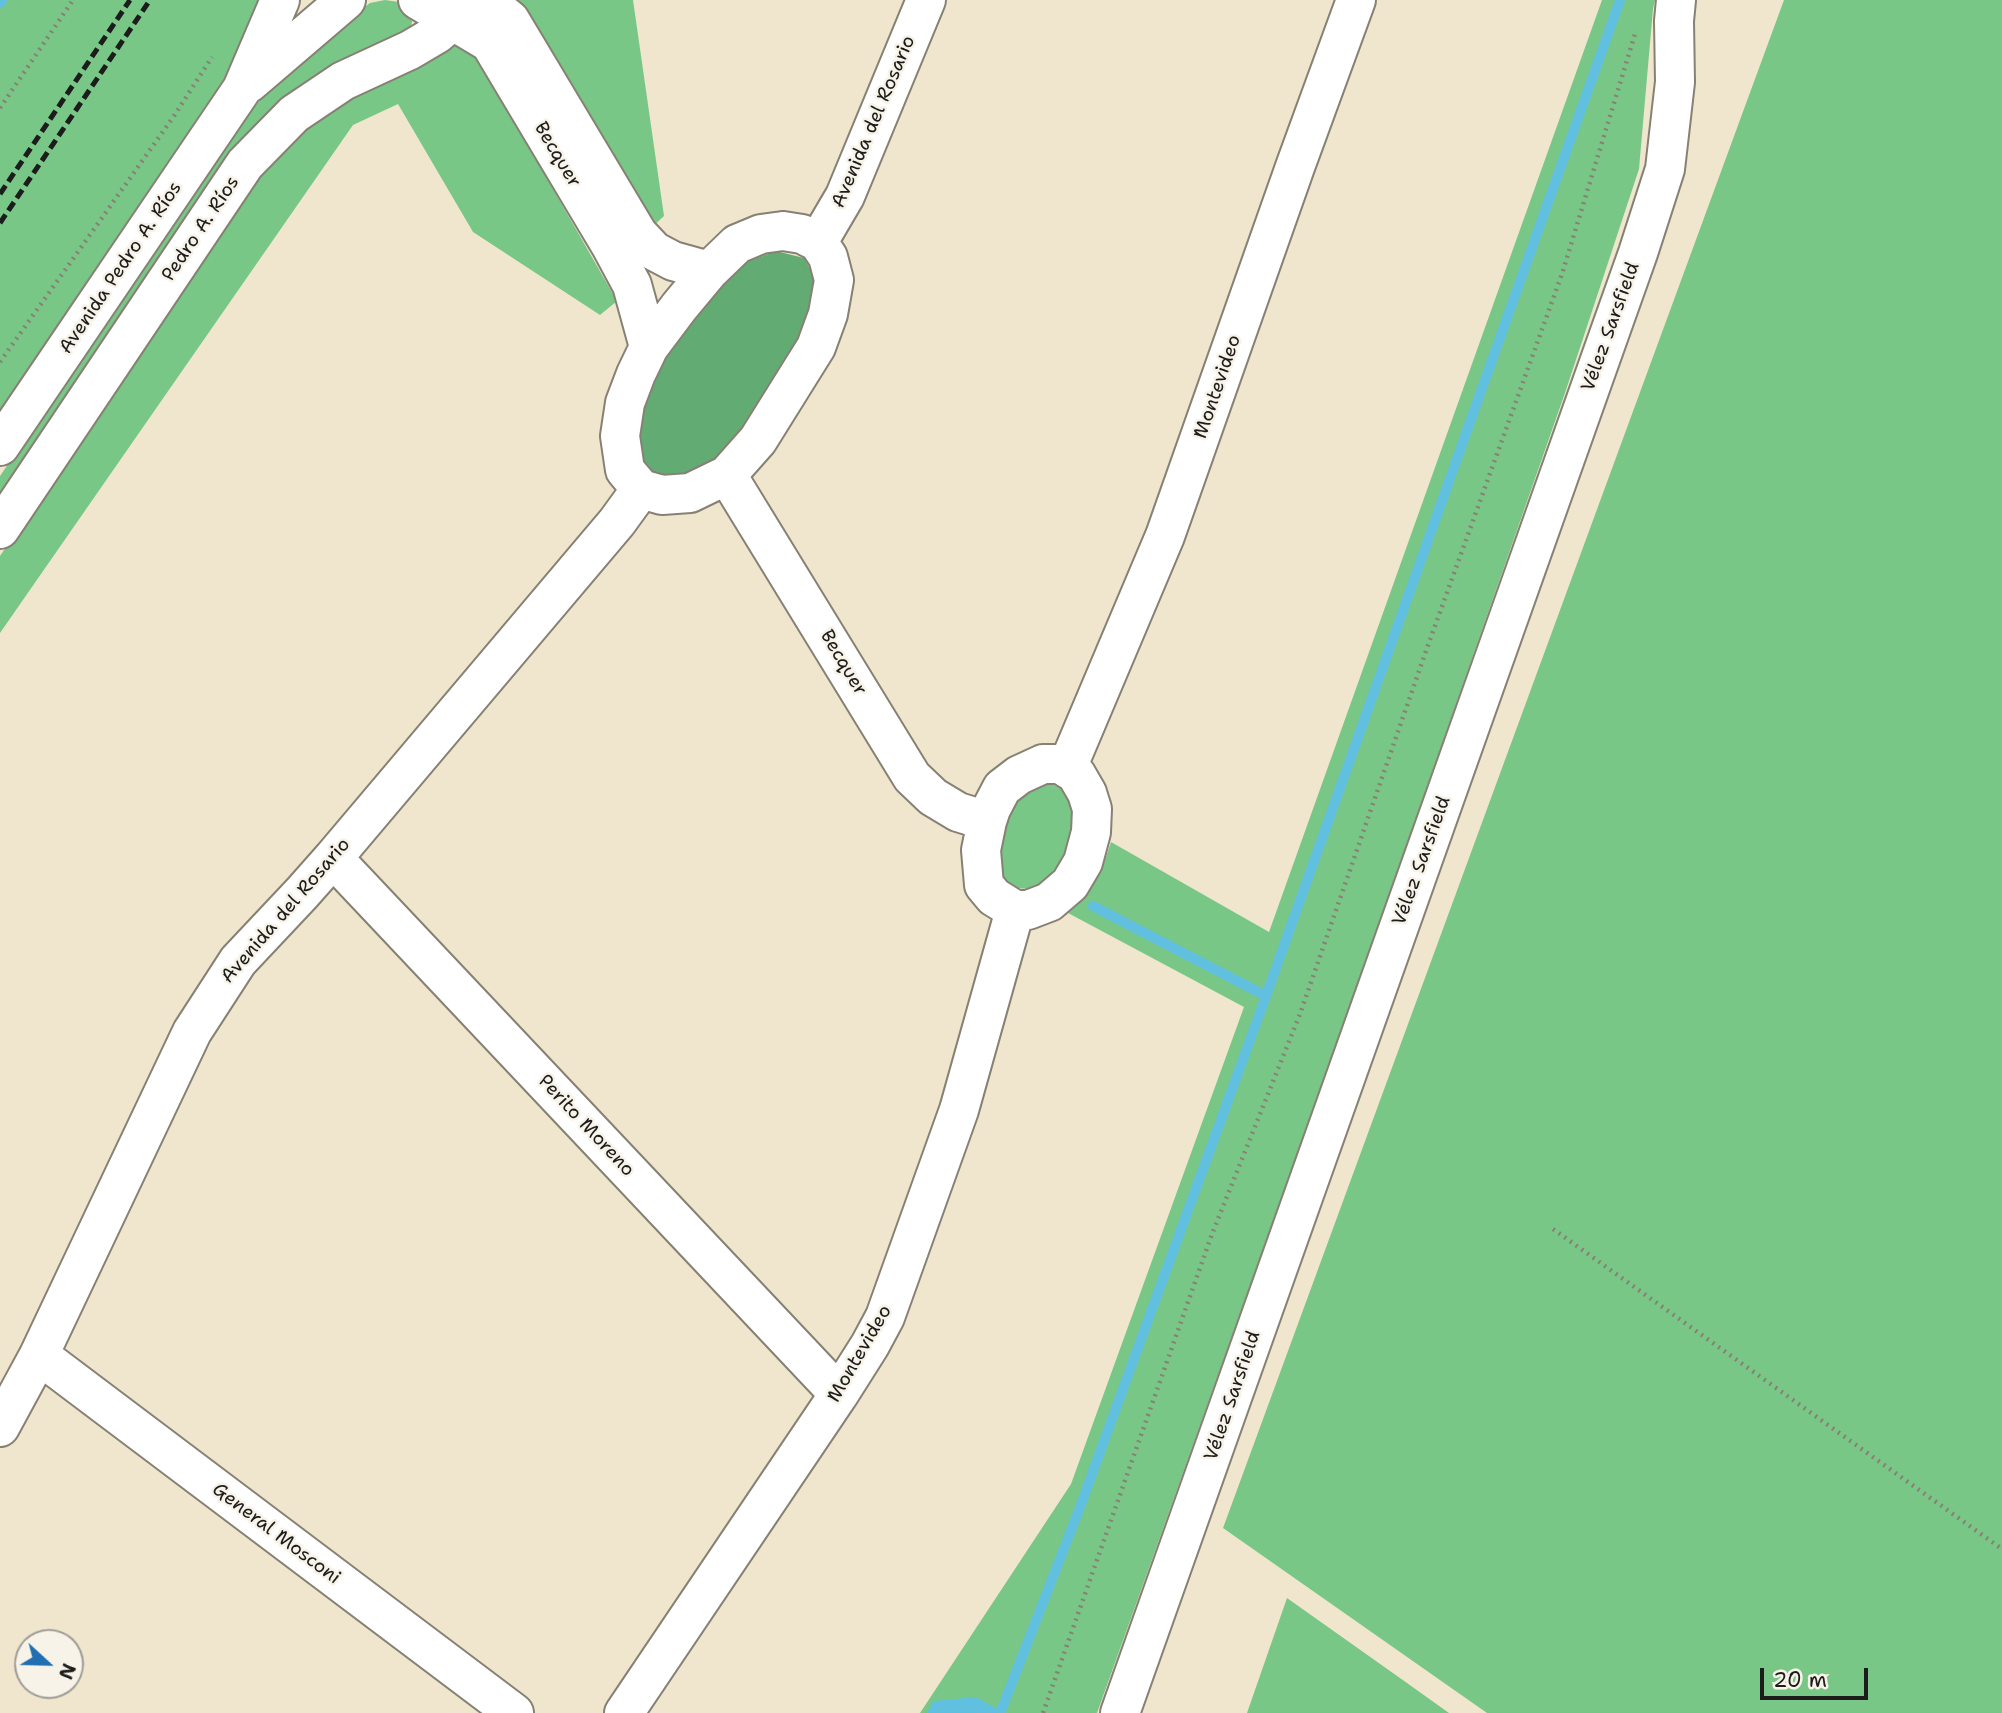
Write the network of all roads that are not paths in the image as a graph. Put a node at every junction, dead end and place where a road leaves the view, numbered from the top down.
1 (280, 0) edge
2 (346, 0) edge
3 (418, 0) edge
4 (485, 0) edge
5 (926, 0) edge
6 (1356, 0) edge
7 (1676, 0) edge
8 (461, 10) edge
9 (242, 89) junction
10 (818, 242) junction
11 (709, 271) junction
12 (649, 347) junction
13 (0, 446) edge
14 (727, 475) junction
15 (641, 489) junction
16 (0, 529) edge
17 (1067, 768) junction
18 (986, 821) junction
19 (332, 858) junction
20 (1015, 910) junction
21 (39, 1355) junction
22 (839, 1394) junction
23 (0, 1427) edge
24 (513, 1713) edge
25 (624, 1713) edge
26 (1120, 1713) edge

1 - 9 street, Avenida Pedro A. Ríos
2 - 9 street, Avenida Pedro A. Ríos
3 - 8 street, Becquer
4 - 11 street, Becquer
5 - 10 street, Avenida del Rosario
6 - 17 street, Montevideo
7 - 26 street, Vélez Sarsfield
8 - 12 street, Becquer
8 - 16 street, Pedro A. Ríos
9 - 13 street, Avenida Pedro A. Ríos
10 - 11 street
10 - 14 street
11 - 12 street
12 - 15 street
14 - 15 street
14 - 18 street, Becquer
15 - 19 street, Avenida del Rosario
17 - 18 street
17 - 20 street
18 - 20 street
19 - 21 street, Avenida del Rosario
19 - 22 street, Perito Moreno
20 - 22 street, Montevideo
21 - 23 street, Avenida del Rosario
21 - 24 street, General Mosconi
22 - 25 street, Montevideo

